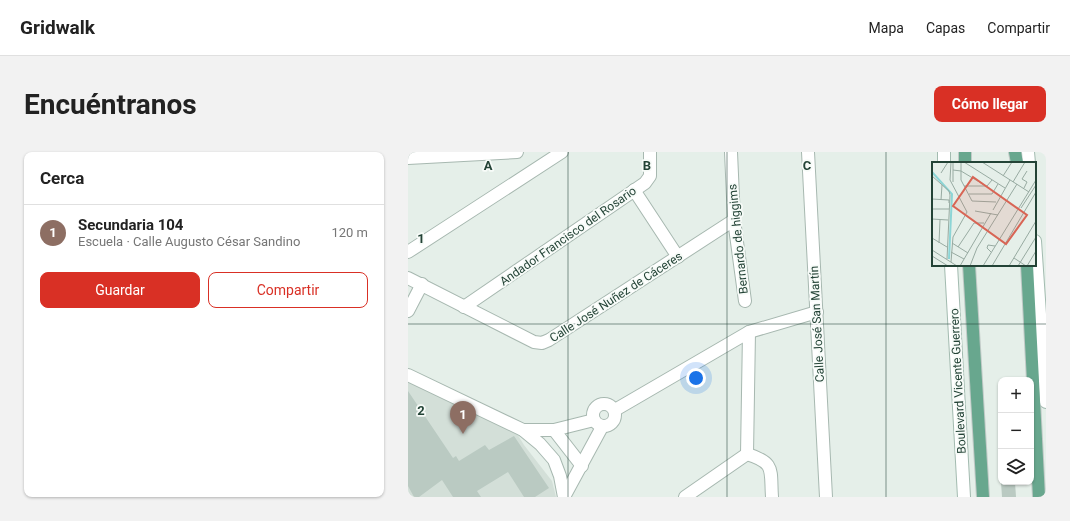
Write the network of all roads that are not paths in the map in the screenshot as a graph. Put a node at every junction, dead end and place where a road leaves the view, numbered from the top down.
1 (517, 152) edge
2 (562, 152) edge
3 (650, 152) edge
4 (731, 152) edge
5 (808, 152) edge
6 (1016, 152) edge
7 (1028, 152) edge
8 (408, 158) edge
9 (1017, 162) edge
10 (1029, 162) edge
11 (634, 190) junction
12 (734, 220) junction
13 (408, 252) edge
14 (1036, 256) edge
15 (678, 257) junction
16 (951, 266) edge
17 (969, 266) edge
18 (1027, 266) edge
19 (408, 278) edge
20 (422, 284) junction
21 (745, 301) dead end
22 (464, 307) junction
23 (408, 311) edge
24 (817, 312) junction
25 (749, 332) junction
26 (408, 375) edge
27 (1046, 402) edge
28 (615, 410) junction
29 (598, 423) junction
30 (523, 430) junction
31 (554, 430) junction
32 (747, 454) junction
33 (582, 466) junction
34 (564, 497) edge
35 (685, 497) edge
36 (772, 497) edge
37 (826, 497) edge
38 (964, 497) edge
39 (983, 497) edge
40 (1039, 497) edge

1 - 8 street
2 - 13 street
3 - 11 street, Andador Francisco del Rosario
4 - 12 street, Bernardo de higgims
5 - 24 street, Calle José San Martín
6 - 9 main road
7 - 10 street
11 - 15 street
11 - 22 street, Andador Francisco del Rosario
12 - 15 street, Calle José Nuñez de Cáceres
12 - 21 street, Bernardo de higgims
14 - 27 street
15 - 22 street, Calle José Nuñez de Cáceres
16 - 38 street, Boulevard Vicente Guerrero
17 - 39 main road
18 - 40 main road
19 - 20 street, Calle José Nuñez de Cáceres
20 - 22 street, Calle José Nuñez de Cáceres
20 - 23 street
24 - 25 street
24 - 37 street, Calle José San Martín
25 - 28 street
25 - 32 street
26 - 30 street
28 - 29 street
28 - 29 street
29 - 31 street
29 - 33 street
30 - 31 street
30 - 34 street
31 - 33 street
32 - 35 street
32 - 36 street
33 - 34 street

